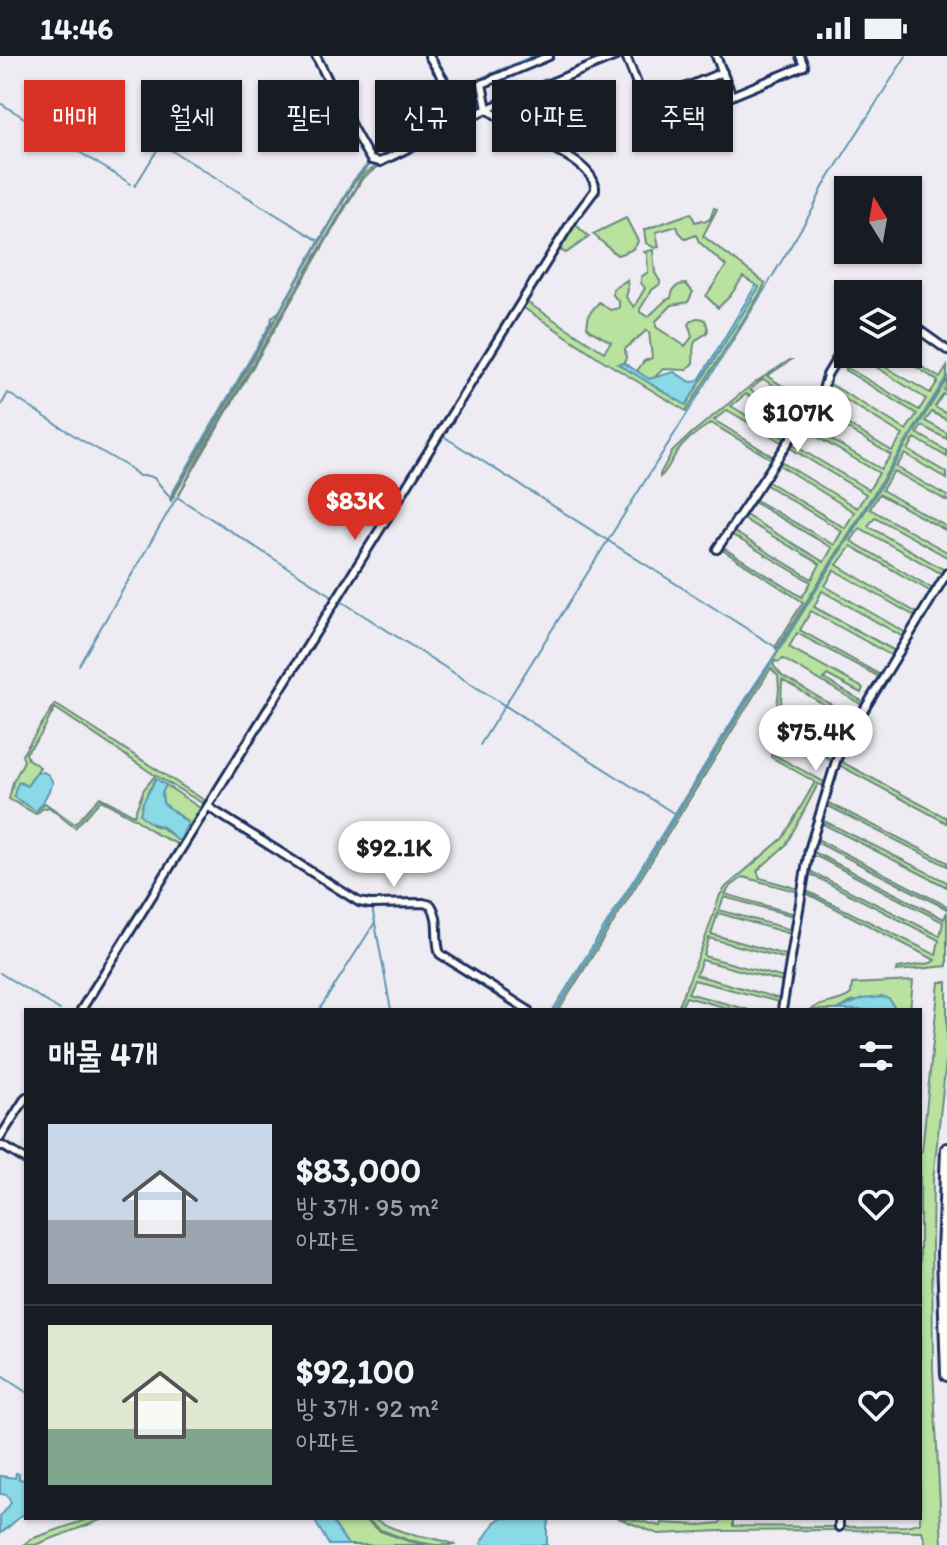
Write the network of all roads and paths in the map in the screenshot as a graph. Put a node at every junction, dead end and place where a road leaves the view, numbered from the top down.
1 (316, 56) edge
2 (429, 56) edge
3 (549, 56) edge
4 (616, 56) edge
5 (626, 56) edge
6 (716, 56) edge
7 (800, 56) edge
8 (723, 72) junction
9 (444, 80) edge
10 (636, 80) edge
11 (704, 80) edge
12 (726, 80) edge
13 (733, 96) edge
14 (487, 109) junction
15 (476, 114) edge
16 (402, 152) edge
17 (922, 332) edge
18 (947, 350) edge
19 (834, 363) edge
20 (717, 549) dead end
21 (947, 573) edge
22 (208, 806) junction
23 (82, 1008) edge
24 (525, 1008) edge
25 (782, 1008) edge
26 (24, 1100) edge
27 (0, 1138) edge
28 (0, 1146) edge
29 (947, 1149) edge
30 (24, 1159) edge
31 (947, 1375) edge
32 (839, 1520) edge
33 (839, 1527) dead end

1 - 16 street
2 - 9 street
3 - 14 street
4 - 14 street
5 - 10 street
6 - 8 street
7 - 13 street
8 - 11 street
8 - 12 street
14 - 15 street
14 - 22 street
17 - 18 street
19 - 20 street
21 - 25 street
22 - 23 street
22 - 24 street
26 - 27 street
28 - 30 street
29 - 31 highway
32 - 33 street

